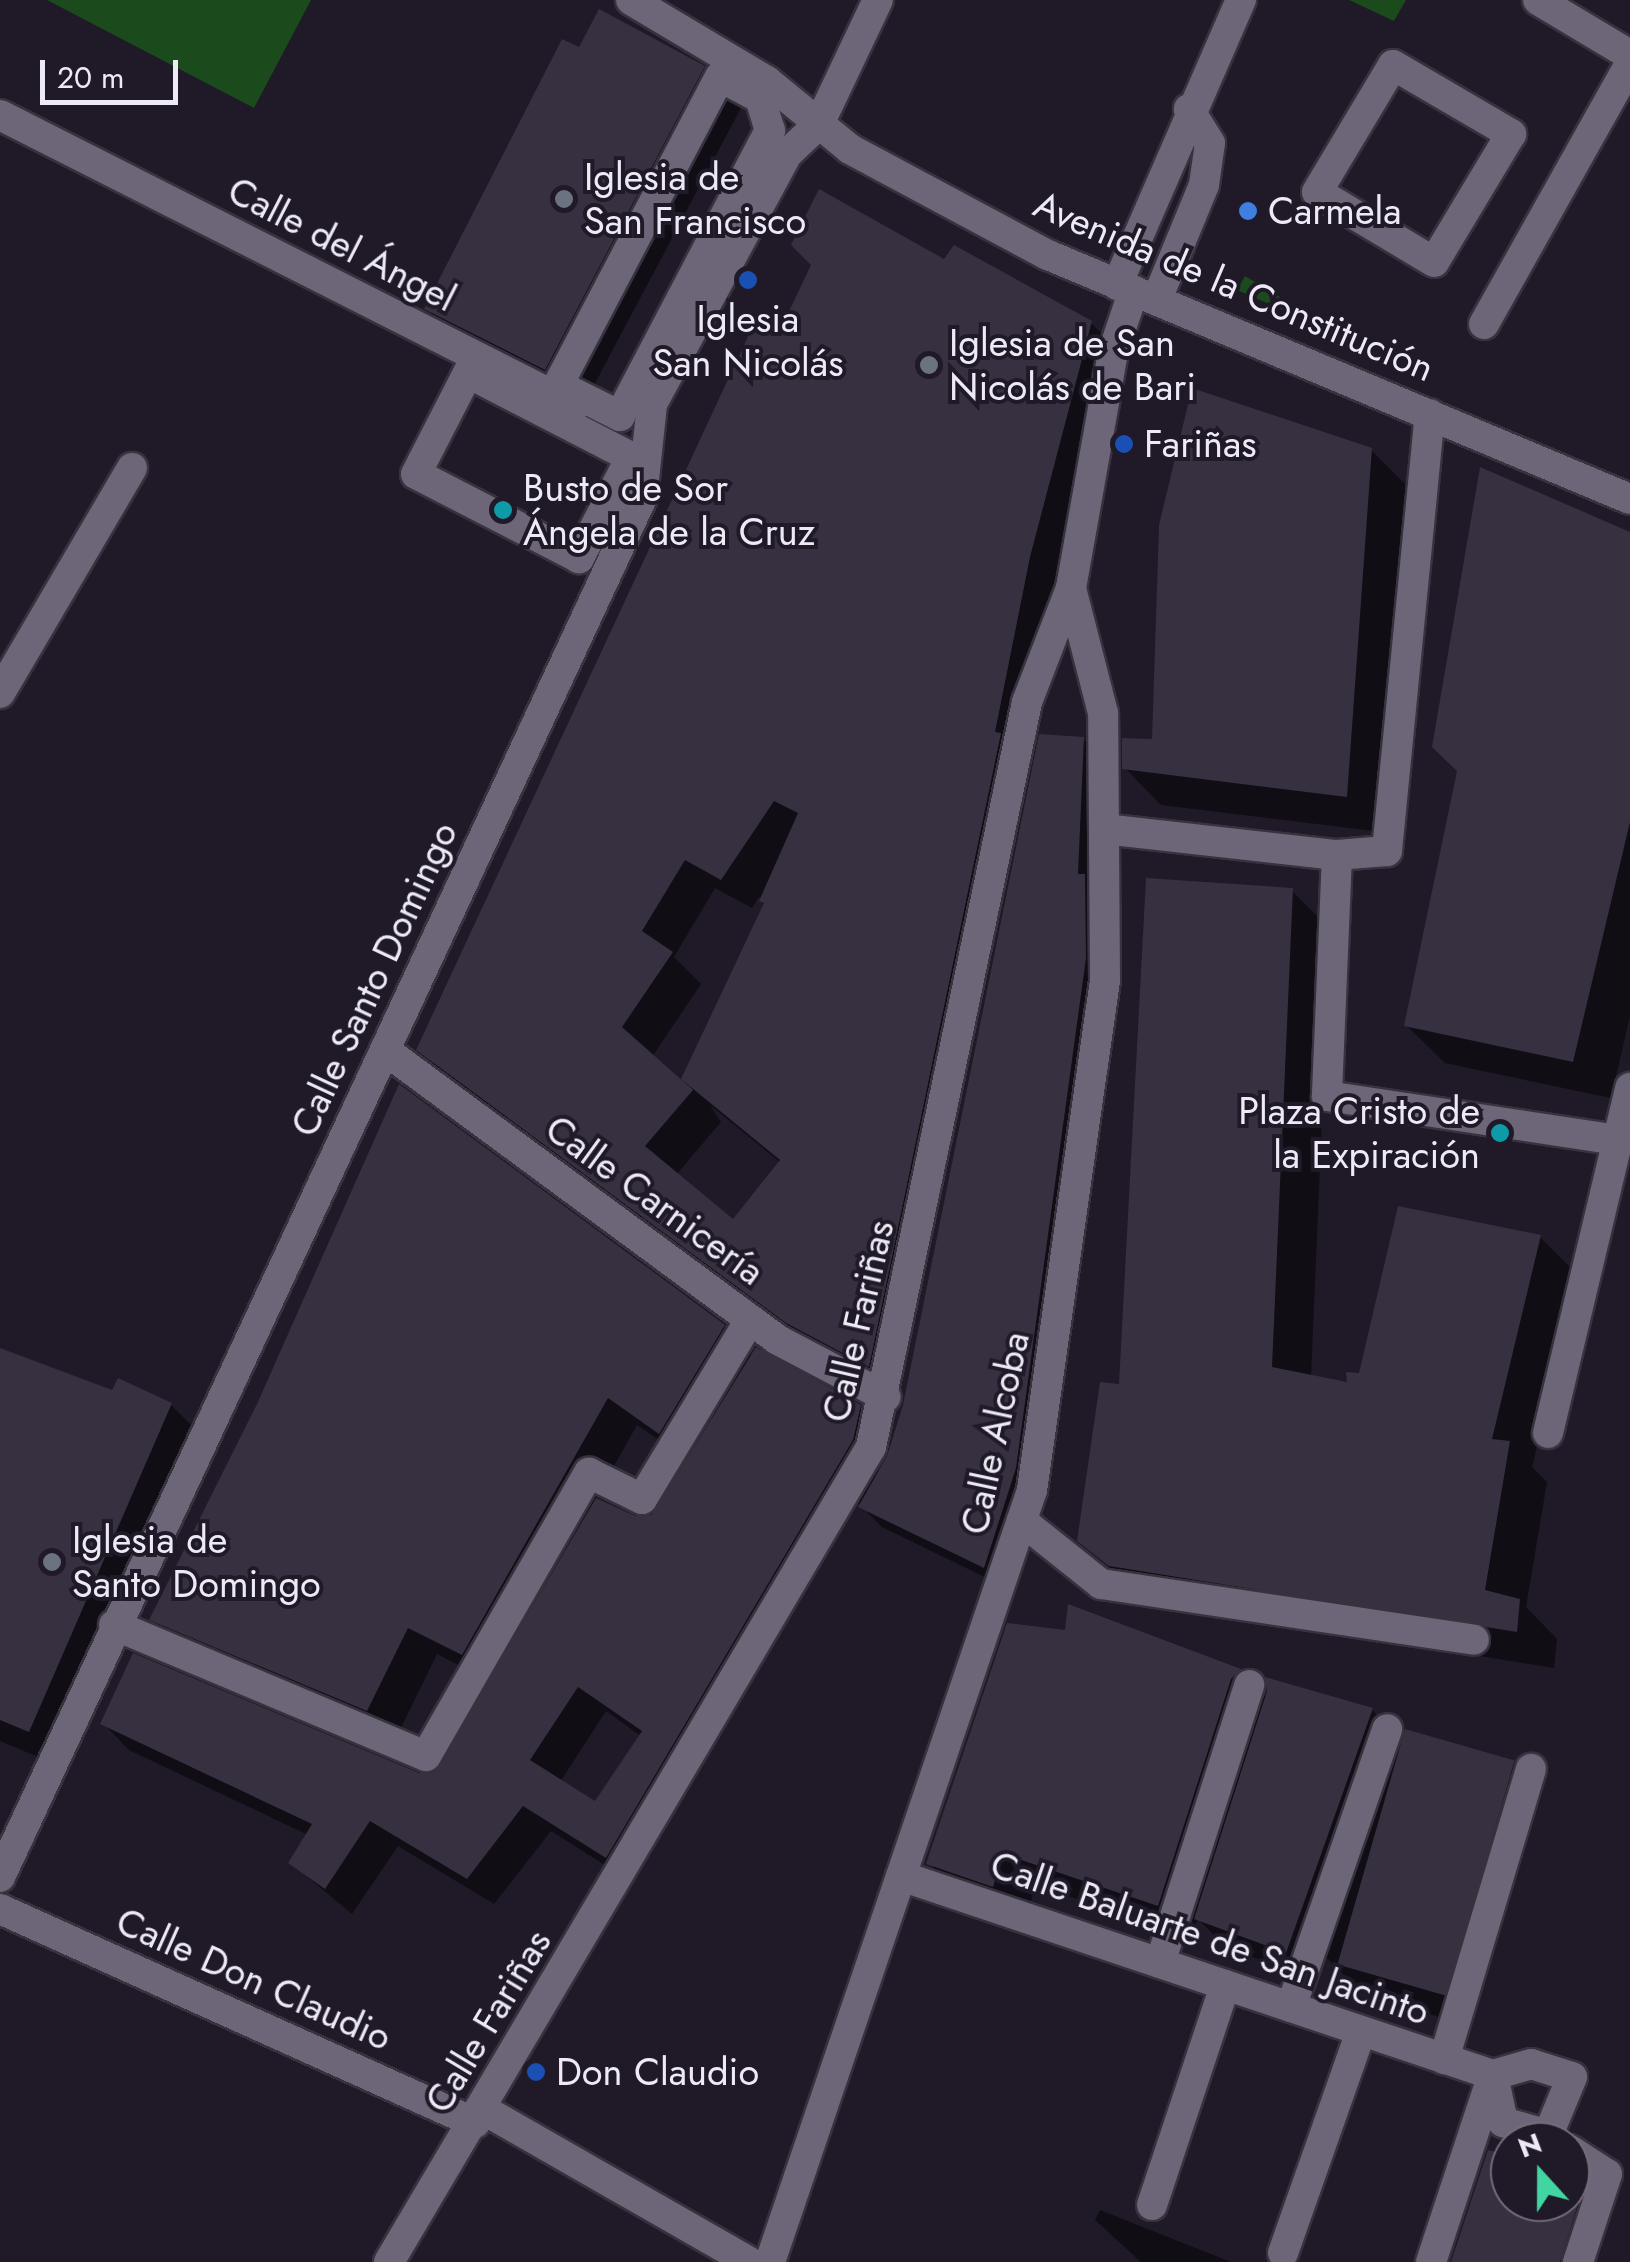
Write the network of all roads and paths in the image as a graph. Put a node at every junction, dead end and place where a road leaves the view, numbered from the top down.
1 (632, 0) edge
2 (878, 0) edge
3 (1242, 0) edge
4 (1538, 0) edge
5 (1630, 55) edge
6 (1630, 64) edge
7 (1189, 109) junction
8 (0, 114) edge
9 (819, 124) junction
10 (1317, 192) joint
11 (1136, 292) junction
12 (1484, 324) dead end
13 (558, 385) joint
14 (1430, 414) junction
15 (648, 444) junction
16 (132, 468) dead end
17 (416, 474) joint
18 (1630, 499) edge
19 (1071, 588) junction
20 (0, 693) edge
21 (1104, 829) junction
22 (1338, 855) junction
23 (386, 1051) junction
24 (1630, 1088) edge
25 (1618, 1140) junction
26 (750, 1320) junction
27 (886, 1398) junction
28 (1548, 1433) dead end
29 (1022, 1521) junction
30 (114, 1625) junction
31 (1474, 1640) dead end
32 (1248, 1684) dead end
33 (1387, 1729) dead end
34 (1530, 1770) dead end
35 (901, 1876) junction
36 (0, 1877) edge
37 (0, 1909) edge
38 (1160, 1963) junction
39 (1225, 1985) junction
40 (1292, 2007) junction
41 (1361, 2031) junction
42 (1444, 2059) junction
43 (1493, 2075) junction
44 (480, 2116) junction
45 (1504, 2122) edge
46 (1563, 2122) edge
47 (1590, 2163) edge
48 (1152, 2204) dead end
49 (1283, 2253) dead end
50 (389, 2262) edge
51 (749, 2262) edge
52 (770, 2262) edge
53 (1431, 2262) edge
54 (1578, 2262) edge

1 - 9 street, Avenida de la Constitución
2 - 9 street, Calle Santo Domingo
3 - 7 street
4 - 5 street
6 - 12 street
7 - 11 street
7 - 11 street
8 - 15 street, Calle del Ángel
9 - 11 street, Avenida de la Constitución
9 - 15 street, Calle Santo Domingo
10 - 10 street
11 - 14 street, Avenida de la Constitución
11 - 19 street, Calle Fariñas
13 - 13 street
14 - 18 street, Avenida de la Constitución
14 - 22 street
15 - 23 street, Calle Santo Domingo
16 - 20 street
17 - 17 street
19 - 21 street, Calle Alcoba
19 - 27 street, Calle Fariñas
21 - 22 street
21 - 29 street, Calle Alcoba
22 - 25 street
23 - 26 street, Calle Carnicería
23 - 30 street, Calle Santo Domingo
24 - 25 street
25 - 28 street
26 - 27 street, Calle Carnicería
26 - 30 street
27 - 44 street, Calle Fariñas
29 - 31 street
29 - 35 street, Calle Alcoba
30 - 36 street, Calle Santo Domingo
32 - 38 street
33 - 40 street
34 - 42 street
35 - 38 street, Calle Baluarte de San Jacinto
35 - 52 street, Calle Alcoba
37 - 44 street, Calle Don Claudio
38 - 39 street, Calle Baluarte de San Jacinto
39 - 40 street, Calle Baluarte de San Jacinto
39 - 48 street
40 - 41 street, Calle Baluarte de San Jacinto
41 - 42 street, Calle Baluarte de San Jacinto
41 - 49 street
42 - 43 street, Calle Baluarte de San Jacinto
43 - 45 street
43 - 46 street, Calle Baluarte de San Jacinto
43 - 53 street
44 - 50 street, Calle Fariñas
44 - 51 street, Calle Don Claudio
47 - 54 street

